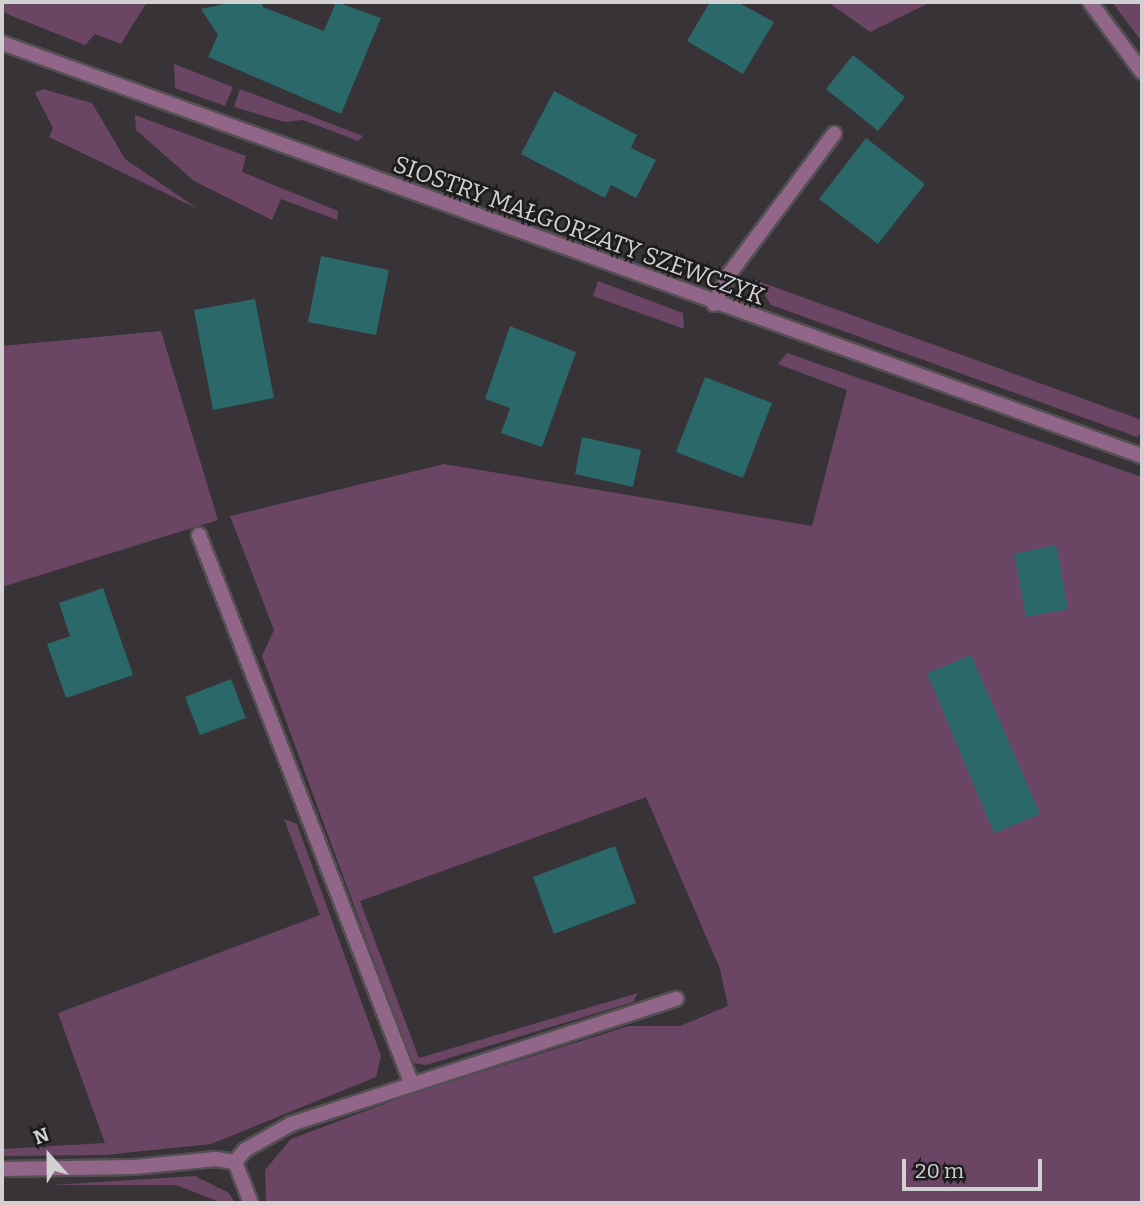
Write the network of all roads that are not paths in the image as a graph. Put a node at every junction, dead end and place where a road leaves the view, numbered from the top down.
1 (1090, 2) edge
2 (2, 43) edge
3 (1142, 72) edge
4 (834, 134) dead end
5 (714, 304) junction
6 (1142, 456) edge
7 (199, 535) dead end
8 (676, 999) dead end
9 (411, 1082) junction
10 (234, 1162) junction
11 (2, 1169) edge
12 (251, 1203) edge

1 - 3 street
2 - 5 street, SIOSTRY MAŁGORZATY SZEWCZYK
4 - 5 street
5 - 6 street, SIOSTRY MAŁGORZATY SZEWCZYK
7 - 9 street
8 - 9 street
9 - 10 street
10 - 11 street
10 - 12 street

